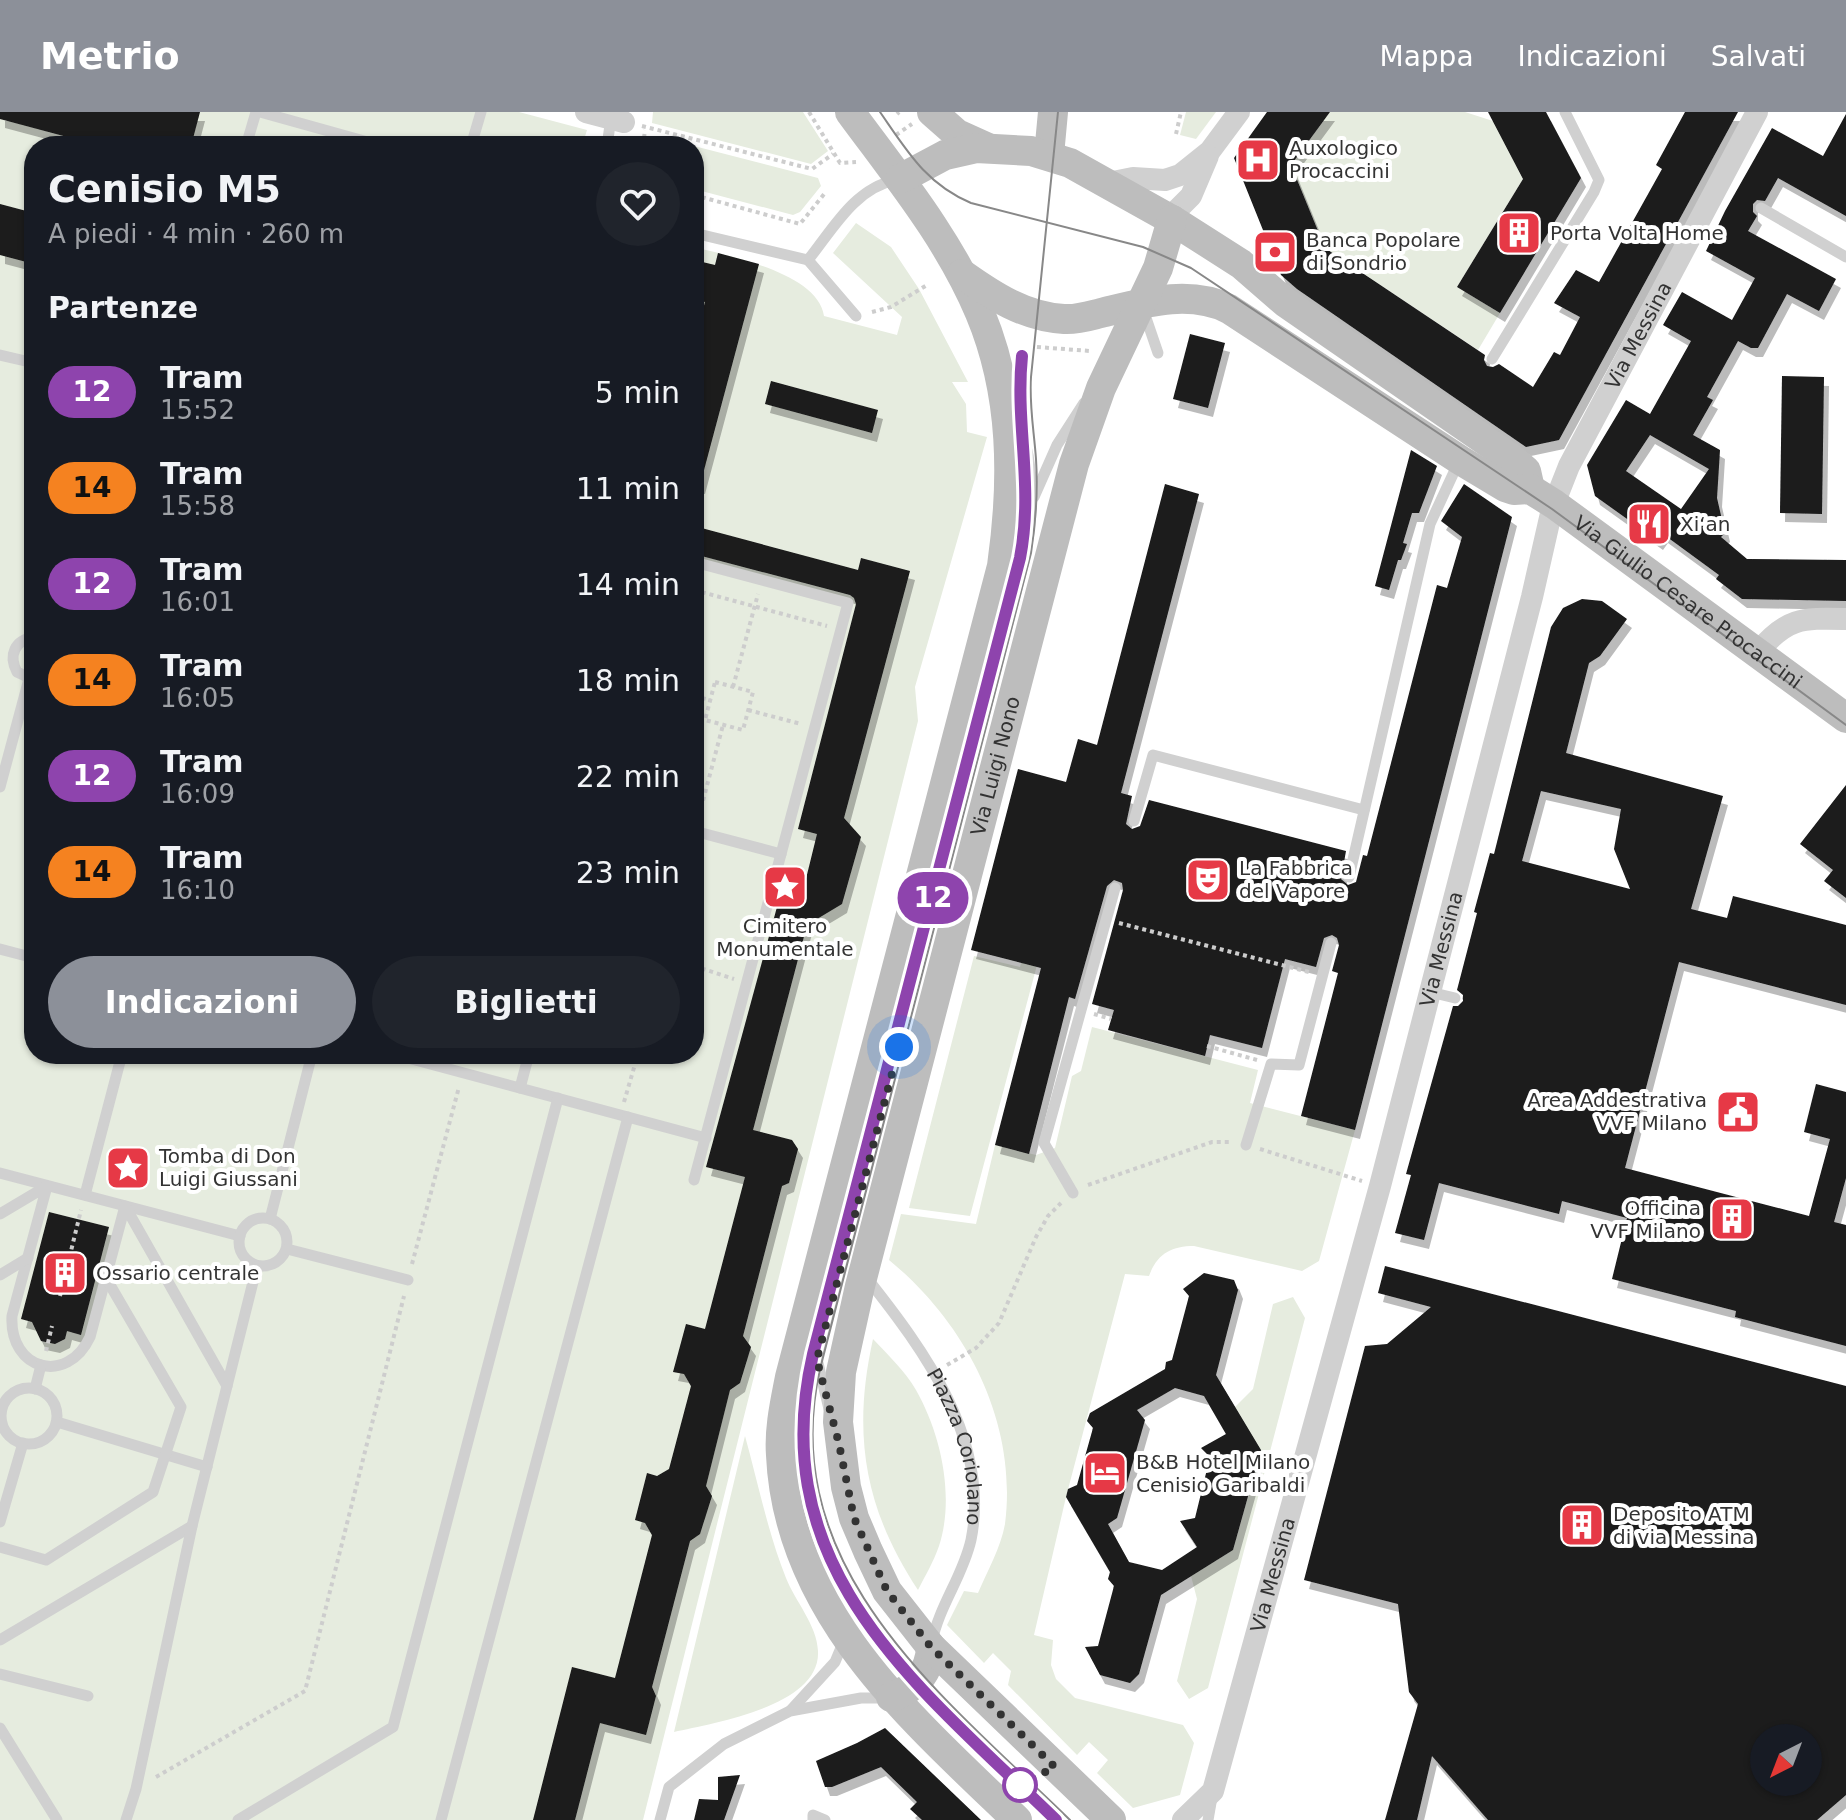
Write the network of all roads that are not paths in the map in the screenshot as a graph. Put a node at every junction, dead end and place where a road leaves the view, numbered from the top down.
1 (258, 112) edge
2 (481, 112) edge
3 (586, 112) edge
4 (850, 112) edge
5 (932, 112) edge
6 (1053, 112) edge
7 (1239, 112) edge
8 (1565, 112) edge
9 (1757, 112) edge
10 (619, 130) edge
11 (250, 136) edge
12 (346, 136) edge
13 (474, 136) edge
14 (988, 148) junction
15 (1210, 151) junction
16 (1049, 155) junction
17 (900, 179) junction
18 (1108, 183) junction
19 (1761, 208) dead end
20 (1172, 220) junction
21 (704, 235) edge
22 (1846, 257) edge
23 (808, 260) junction
24 (961, 273) junction
25 (1142, 303) junction
26 (856, 316) road end
27 (1158, 353) dead end
28 (0, 355) edge
29 (1492, 359) dead end
30 (24, 361) edge
31 (1104, 362) junction
32 (1002, 386) junction
33 (1454, 472) dead end
34 (1542, 496) junction
35 (1032, 502) junction
36 (704, 565) edge
37 (1846, 619) edge
38 (24, 640) edge
39 (0, 649) edge
40 (13, 653) junction
41 (1757, 653) junction
42 (24, 676) edge
43 (24, 704) edge
44 (1846, 718) edge
45 (0, 787) edge
46 (1364, 810) junction
47 (1134, 821) dead end
48 (704, 835) edge
49 (781, 854) junction
50 (1349, 877) dead end
51 (1115, 888) dead end
52 (1331, 943) dead end
53 (0, 949) edge
54 (24, 955) edge
55 (1430, 992) junction
56 (1455, 998) dead end
57 (119, 1064) edge
58 (309, 1064) edge
59 (429, 1064) edge
60 (526, 1064) edge
61 (520, 1088) junction
62 (558, 1098) junction
63 (625, 1116) junction
64 (706, 1138) junction
65 (1246, 1145) road end
66 (0, 1173) edge
67 (694, 1180) dead end
68 (47, 1186) junction
69 (1073, 1193) road end
70 (85, 1195) junction
71 (125, 1206) junction
72 (0, 1214) edge
73 (270, 1219) junction
74 (240, 1236) junction
75 (287, 1249) junction
76 (28, 1258) junction
77 (257, 1266) junction
78 (864, 1274) junction
79 (0, 1275) edge
80 (106, 1278) junction
81 (408, 1280) road end
82 (817, 1359) junction
83 (41, 1365) junction
84 (227, 1386) junction
85 (35, 1389) junction
86 (1, 1409) edge
87 (782, 1416) junction
88 (57, 1422) junction
89 (23, 1443) junction
90 (839, 1444) junction
91 (165, 1454) junction
92 (207, 1467) junction
93 (0, 1522) edge
94 (192, 1526) junction
95 (0, 1547) edge
96 (845, 1638) junction
97 (0, 1640) edge
98 (931, 1647) junction
99 (0, 1674) edge
100 (88, 1696) dead end
101 (891, 1697) junction
102 (790, 1711) junction
103 (0, 1728) edge
104 (1213, 1791) junction
105 (57, 1820) edge
106 (126, 1820) edge
107 (238, 1820) edge
108 (441, 1820) edge
109 (660, 1820) edge
110 (813, 1820) edge
111 (825, 1820) edge
112 (1017, 1820) edge
113 (1111, 1820) edge
114 (1183, 1820) edge
115 (1208, 1820) edge

1 - 11 lane
1 - 12 lane
2 - 13 lane
3 - 10 street
4 - 17 main road
5 - 14 main road
6 - 16 main road
7 - 15 street
8 - 29 lane
9 - 34 street, Via Messina
14 - 16 main road, Via Giulio Cesare Procaccini
14 - 17 main road
15 - 18 street
15 - 20 street
16 - 18 main road, Via Giulio Cesare Procaccini
17 - 23 lane
17 - 24 main road
18 - 20 main road, Via Giulio Cesare Procaccini
19 - 22 lane
20 - 25 main road, Via Luigi Nono
20 - 34 main road, Via Giulio Cesare Procaccini
21 - 23 lane
23 - 26 lane
24 - 25 main road
24 - 32 main road
25 - 27 lane
25 - 31 main road, Via Luigi Nono
25 - 34 main road, Via Giulio Cesare Procaccini
28 - 30 lane
31 - 35 lane
31 - 78 main road, Via Luigi Nono
32 - 35 lane
32 - 87 main road
33 - 46 lane
34 - 41 main road, Via Giulio Cesare Procaccini
34 - 55 street, Via Messina
35 - 82 lane
36 - 49 lane
37 - 41 street
38 - 40 lane
39 - 40 lane
40 - 42 lane
41 - 44 main road, Via Giulio Cesare Procaccini
43 - 45 lane
46 - 47 lane
46 - 50 lane
48 - 49 lane
49 - 64 lane
51 - 69 lane
52 - 65 lane
53 - 54 lane
55 - 56 lane
55 - 104 street, Via Messina
57 - 70 lane
58 - 73 lane
59 - 61 lane
60 - 61 lane
61 - 62 lane
62 - 63 lane
62 - 107 lane
63 - 64 lane
63 - 108 lane
64 - 67 lane
66 - 68 lane
68 - 70 lane
68 - 72 lane
68 - 76 lane
70 - 71 lane
71 - 74 lane
71 - 80 lane
71 - 84 lane
73 - 74 lane
73 - 75 lane
74 - 77 lane
75 - 77 lane
75 - 81 lane
76 - 79 lane
76 - 83 lane
77 - 84 lane
78 - 90 main road, Via Luigi Nono
78 - 98 lane, Piazza Coriolano
80 - 83 lane
80 - 91 lane
82 - 87 lane
82 - 90 lane
83 - 85 lane
84 - 92 lane
85 - 86 lane
85 - 88 lane
86 - 89 lane
87 - 96 main road
88 - 89 lane
88 - 91 lane
89 - 93 lane
90 - 98 main road
91 - 92 lane
91 - 95 lane
92 - 94 lane
94 - 97 lane
94 - 106 lane
96 - 101 main road
96 - 102 lane
98 - 101 main road
98 - 113 main road
99 - 100 lane
101 - 102 lane
101 - 112 main road
102 - 109 lane
103 - 105 lane
104 - 114 street
104 - 115 lane, Via Messina
110 - 111 lane

